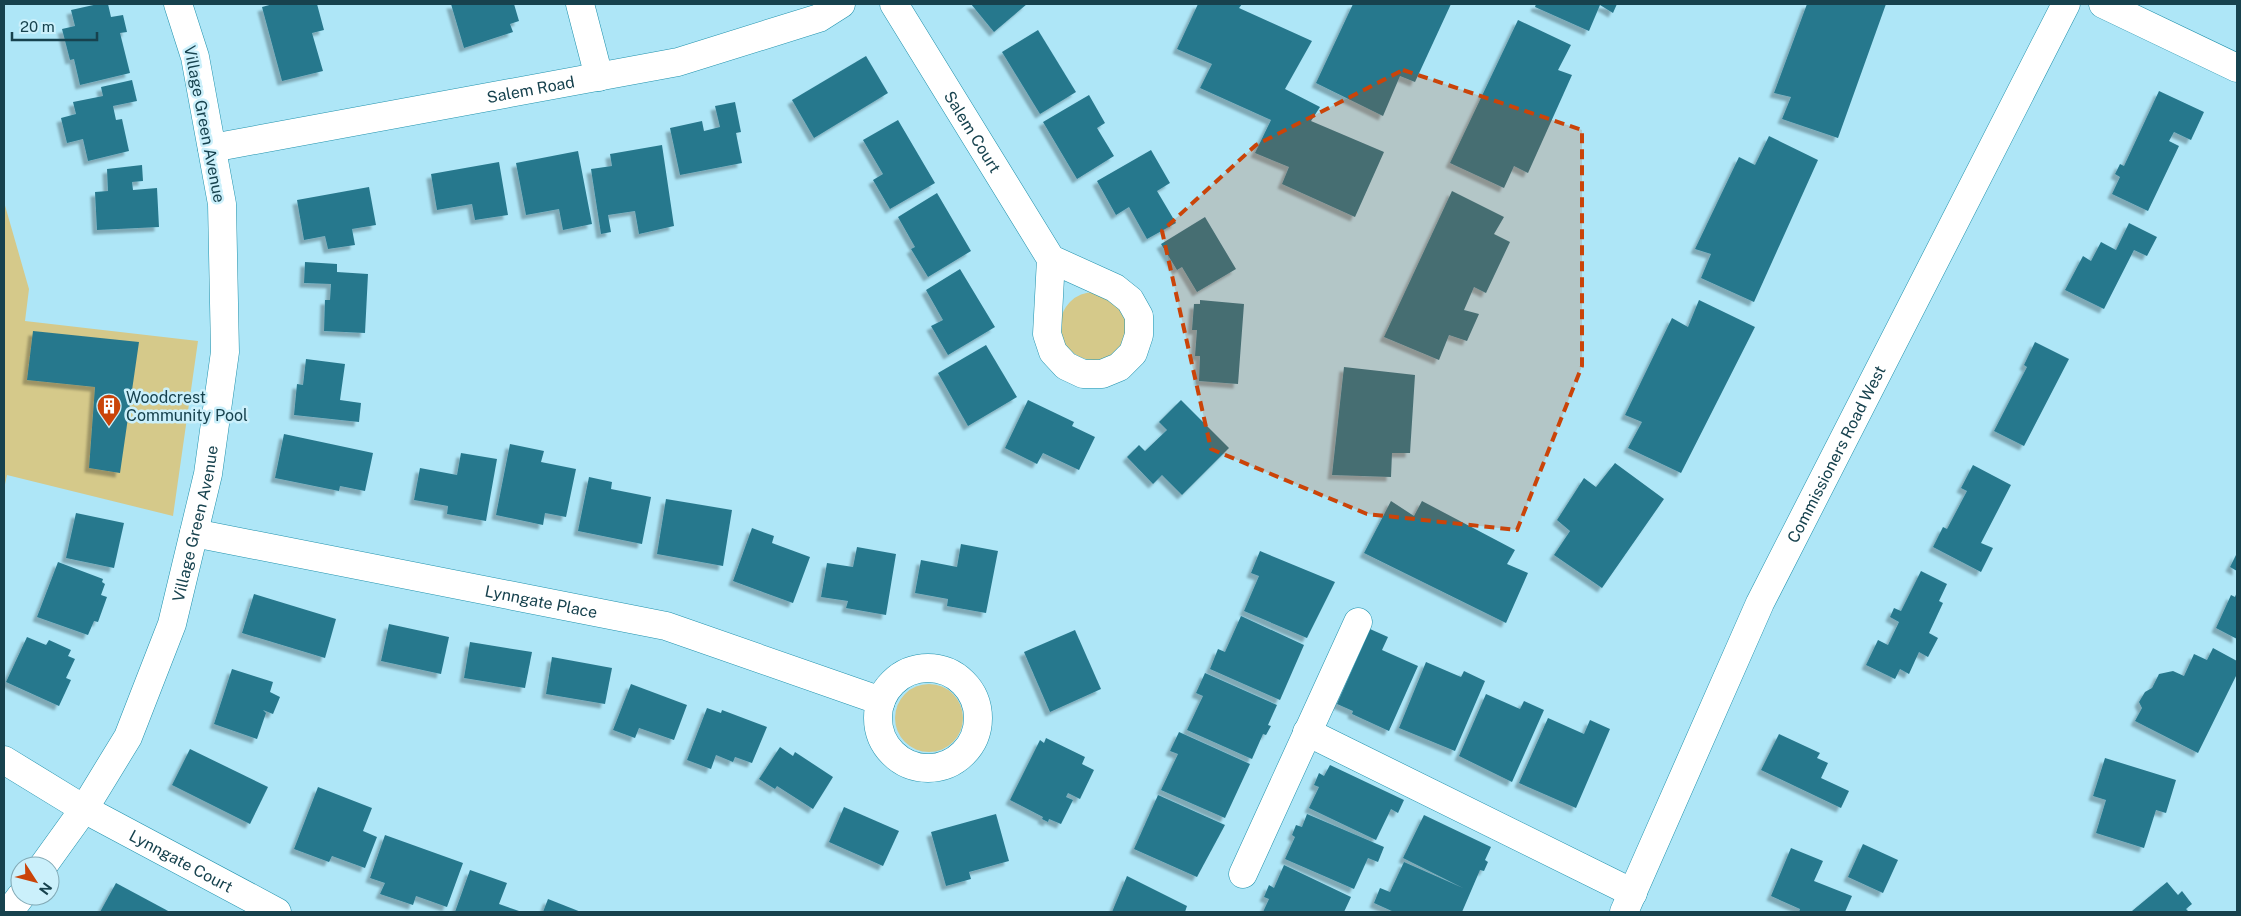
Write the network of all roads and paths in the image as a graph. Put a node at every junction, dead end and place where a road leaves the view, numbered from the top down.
1 (178, 4) edge
2 (580, 4) edge
3 (841, 4) edge
4 (894, 4) edge
5 (2066, 4) edge
6 (2103, 4) edge
7 (2237, 68) edge
8 (599, 77) junction
9 (212, 148) junction
10 (1051, 259) dead end
11 (194, 533) junction
12 (1358, 622) dead end
13 (881, 701) dead end
14 (1307, 732) junction
15 (4, 760) edge
16 (84, 810) junction
17 (51, 856) edge
18 (1243, 874) dead end
19 (1628, 903) edge
20 (277, 912) edge

1 - 9 street, Village Green Avenue
2 - 8 street
3 - 8 street, Salem Road
4 - 10 street, Salem Court
5 - 19 street, Commissioners Road West
6 - 7 street
8 - 9 street, Salem Road
9 - 11 street, Village Green Avenue
11 - 13 street, Lynngate Place
11 - 16 street, Village Green Avenue
12 - 14 street
14 - 18 street
14 - 19 street
15 - 16 street, Lynngate Court
16 - 17 street, Village Green Avenue
16 - 20 street, Lynngate Court

